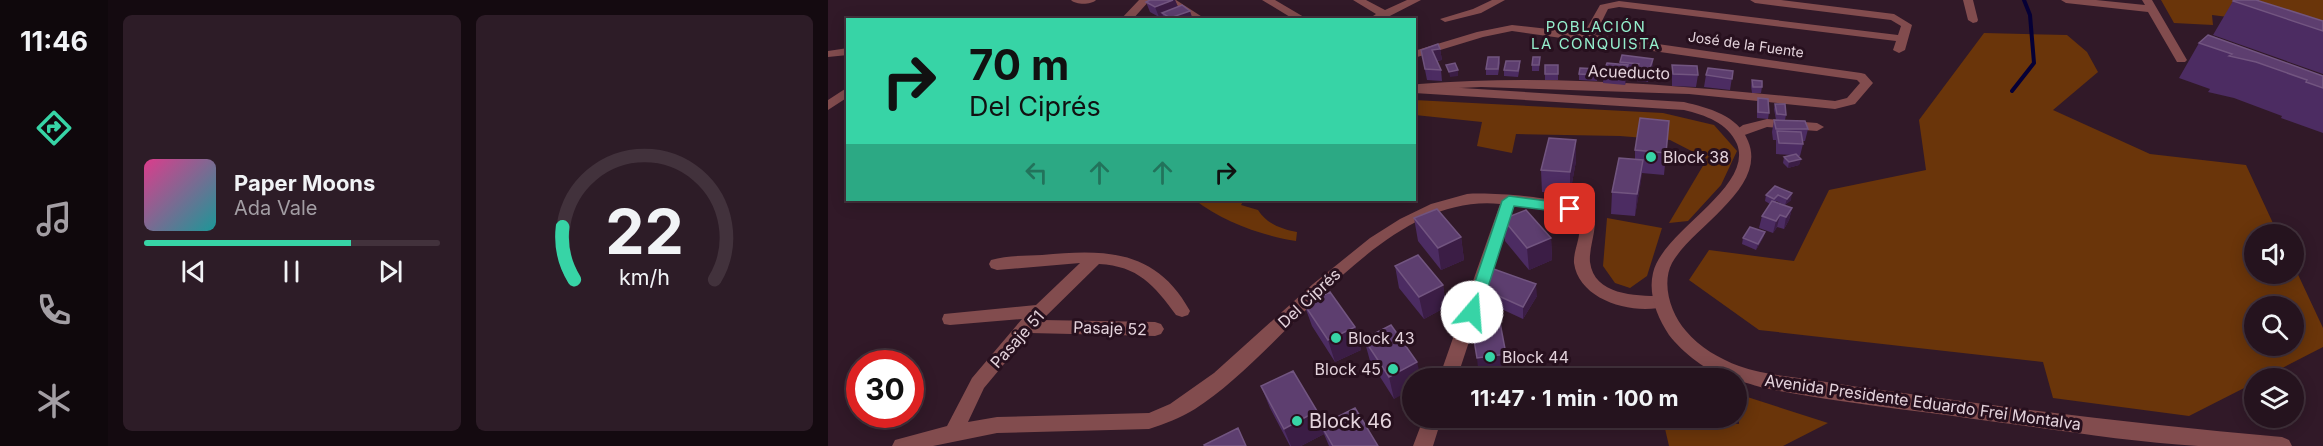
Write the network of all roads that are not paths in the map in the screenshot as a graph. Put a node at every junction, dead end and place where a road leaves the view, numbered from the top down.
1 (1076, 0) edge
2 (1091, 0) edge
3 (1145, 0) edge
4 (1267, 0) edge
5 (1358, 0) edge
6 (1416, 0) edge
7 (1500, 0) edge
8 (1755, 0) edge
9 (1968, 0) edge
10 (2066, 0) edge
11 (1174, 1) edge
12 (2150, 4) edge
13 (1384, 14) junction
14 (1127, 18) edge
15 (1199, 18) edge
16 (1300, 18) edge
17 (1376, 18) edge
18 (1445, 19) dead end
19 (1973, 20) dead end
20 (1588, 37) junction
21 (1904, 39) junction
22 (1899, 50) dead end
23 (846, 51) edge
24 (828, 54) edge
25 (1416, 54) edge
26 (2181, 60) dead end
27 (1416, 89) edge
28 (1416, 89) edge
29 (846, 92) edge
30 (1842, 105) joint
31 (828, 106) edge
32 (1817, 127) dead end
33 (1739, 133) junction
34 (1509, 201) junction
35 (1095, 258) junction
36 (997, 264) dead end
37 (1662, 302) junction
38 (1042, 311) junction
39 (1182, 311) dead end
40 (950, 319) dead end
41 (1028, 326) junction
42 (1155, 329) dead end
43 (1451, 368) edge
44 (1429, 428) edge
45 (954, 432) junction
46 (902, 446) edge
47 (1423, 446) edge
48 (2282, 446) edge

1 - 2 street
3 - 14 street
4 - 16 street
5 - 13 street
6 - 13 street
7 - 18 street
8 - 21 street
9 - 19 street
10 - 12 street
11 - 15 street
12 - 26 street
13 - 17 street
20 - 21 street
20 - 25 street, José de la Fuente
20 - 30 street, José de la Fuente
21 - 22 street
23 - 24 street
27 - 30 street, Acueducto
28 - 33 street
29 - 31 street
32 - 33 street
33 - 37 street, Avenida Presidente Eduardo Frei Montalva
34 - 37 street, Del Ciprés
34 - 43 street
34 - 45 street, Del Ciprés
35 - 36 street
35 - 38 street, Pasaje 51
35 - 39 street
37 - 48 street, Avenida Presidente Eduardo Frei Montalva
38 - 40 street
38 - 41 street, Pasaje 51
41 - 42 street, Pasaje 52
41 - 45 street, Pasaje 51
44 - 47 street
45 - 46 street, Del Ciprés

